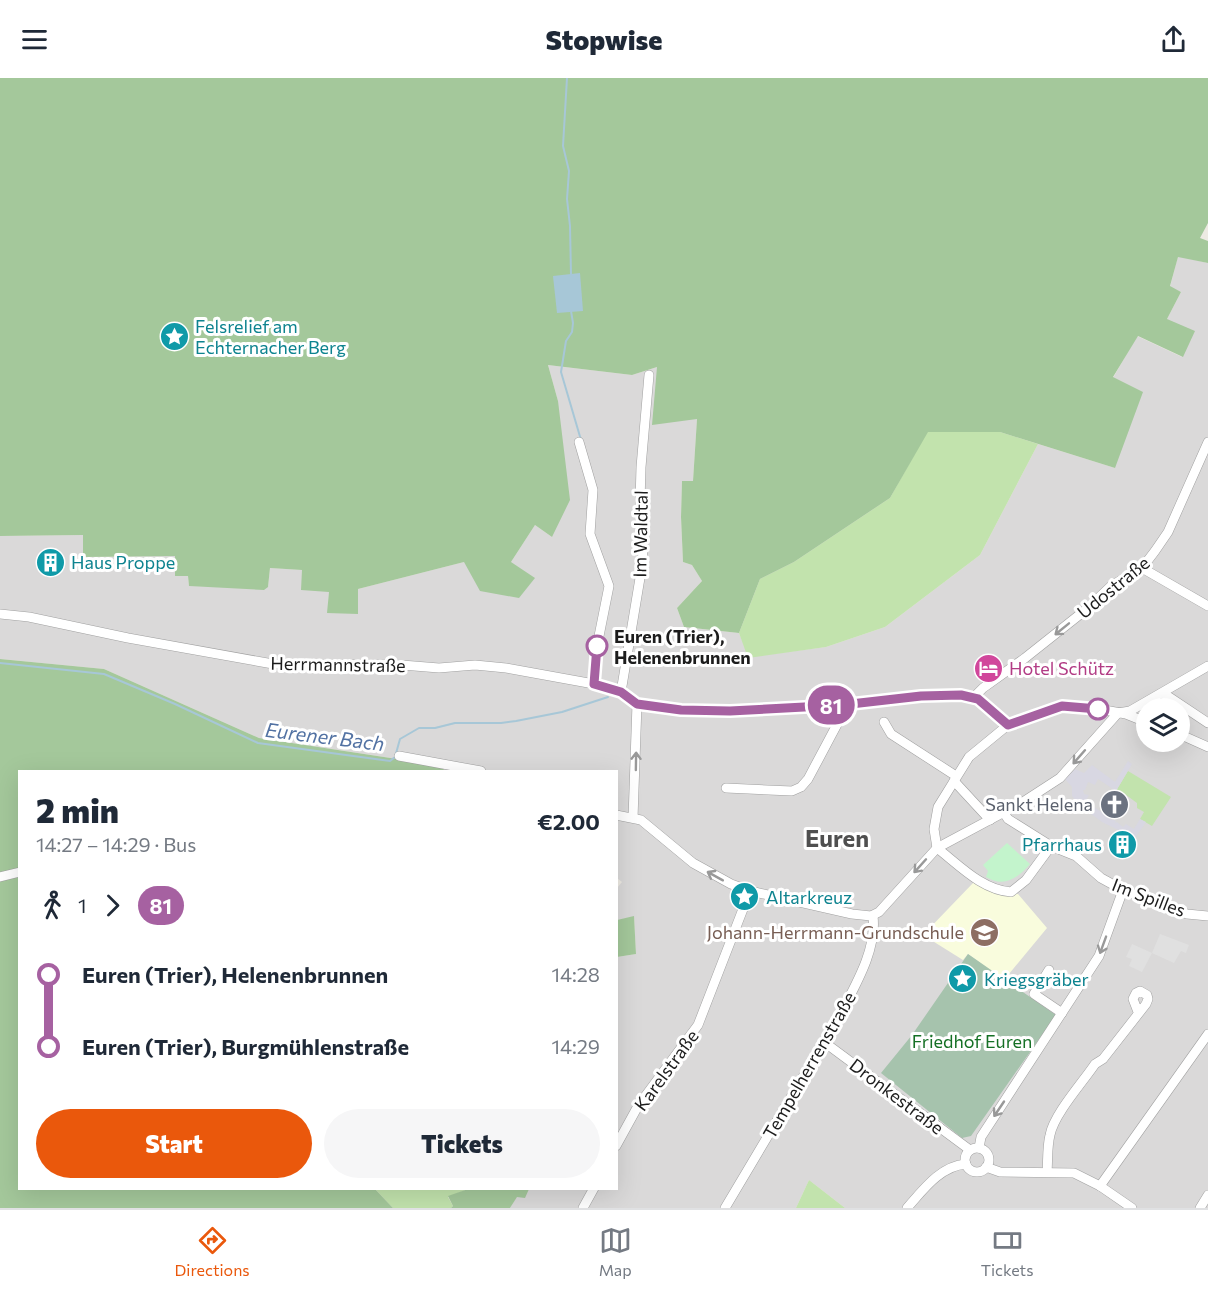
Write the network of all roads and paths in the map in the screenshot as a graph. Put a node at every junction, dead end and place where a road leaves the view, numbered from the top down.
1 (649, 375) dead end
2 (579, 442) dead end
3 (1208, 442) edge
4 (1142, 568) junction
5 (1208, 606) edge
6 (0, 614) edge
7 (1208, 666) edge
8 (594, 684) junction
9 (621, 692) junction
10 (1163, 693) junction
11 (974, 697) junction
12 (637, 704) junction
13 (842, 705) junction
14 (1118, 713) junction
15 (1136, 719) edge
16 (884, 722) dead end
17 (1208, 723) edge
18 (1008, 725) junction
19 (1190, 739) edge
20 (1208, 747) edge
21 (399, 756) dead end
22 (476, 770) edge
23 (955, 778) junction
24 (726, 788) dead end
25 (1004, 813) junction
26 (618, 815) edge
27 (633, 818) junction
28 (990, 820) junction
29 (1051, 846) junction
30 (938, 848) junction
31 (18, 872) edge
32 (0, 877) edge
33 (1123, 890) junction
34 (750, 891) junction
35 (876, 914) junction
36 (1208, 916) edge
37 (1049, 970) dead end
38 (1138, 1012) dead end
39 (1062, 1013) junction
40 (1208, 1034) edge
41 (824, 1042) junction
42 (618, 1142) edge
43 (974, 1149) junction
44 (966, 1164) junction
45 (986, 1167) junction
46 (1047, 1172) junction
47 (1100, 1186) junction
48 (593, 1190) edge
49 (1208, 1194) edge
50 (910, 1205) edge
51 (583, 1208) edge
52 (725, 1208) edge
53 (1132, 1208) edge
54 (1200, 1208) edge

1 - 9 street, Im Waldtal
2 - 8 street
3 - 4 street, Udostraße
4 - 5 street
4 -> 11 street, Udostraße
6 - 8 street, Herrmannstraße
7 - 10 street
8 - 9 street, Herrmannstraße
9 - 12 street, Herrmannstraße
10 - 14 street
10 - 17 street
11 - 13 street
11 - 18 street
12 - 13 street
27 -> 12 street
13 - 24 street
14 - 15 street
14 - 18 street
14 -> 25 street
16 - 23 street
18 - 23 street
19 - 20 street
21 - 22 street
23 - 28 street
23 - 30 street
25 - 28 street
25 - 29 street, Im Spilles
26 - 27 street
34 -> 27 street
28 - 30 street
29 - 30 street
29 - 33 street, Im Spilles
30 -> 35 street
31 - 32 street
33 - 36 street, Im Spilles
33 -> 39 street
34 - 35 street
34 - 42 street, Karelstraße
35 - 41 street, Tempelherrenstraße
37 - 39 street
38 - 46 street
39 -> 43 street
40 - 47 street
41 - 43 street, Dronkestraße
41 - 52 street, Tempelherrenstraße
43 - 44 street
43 - 45 street
44 - 45 street
44 - 50 street
45 - 46 street
46 - 47 street
47 - 53 street
48 - 51 street
49 - 54 street

